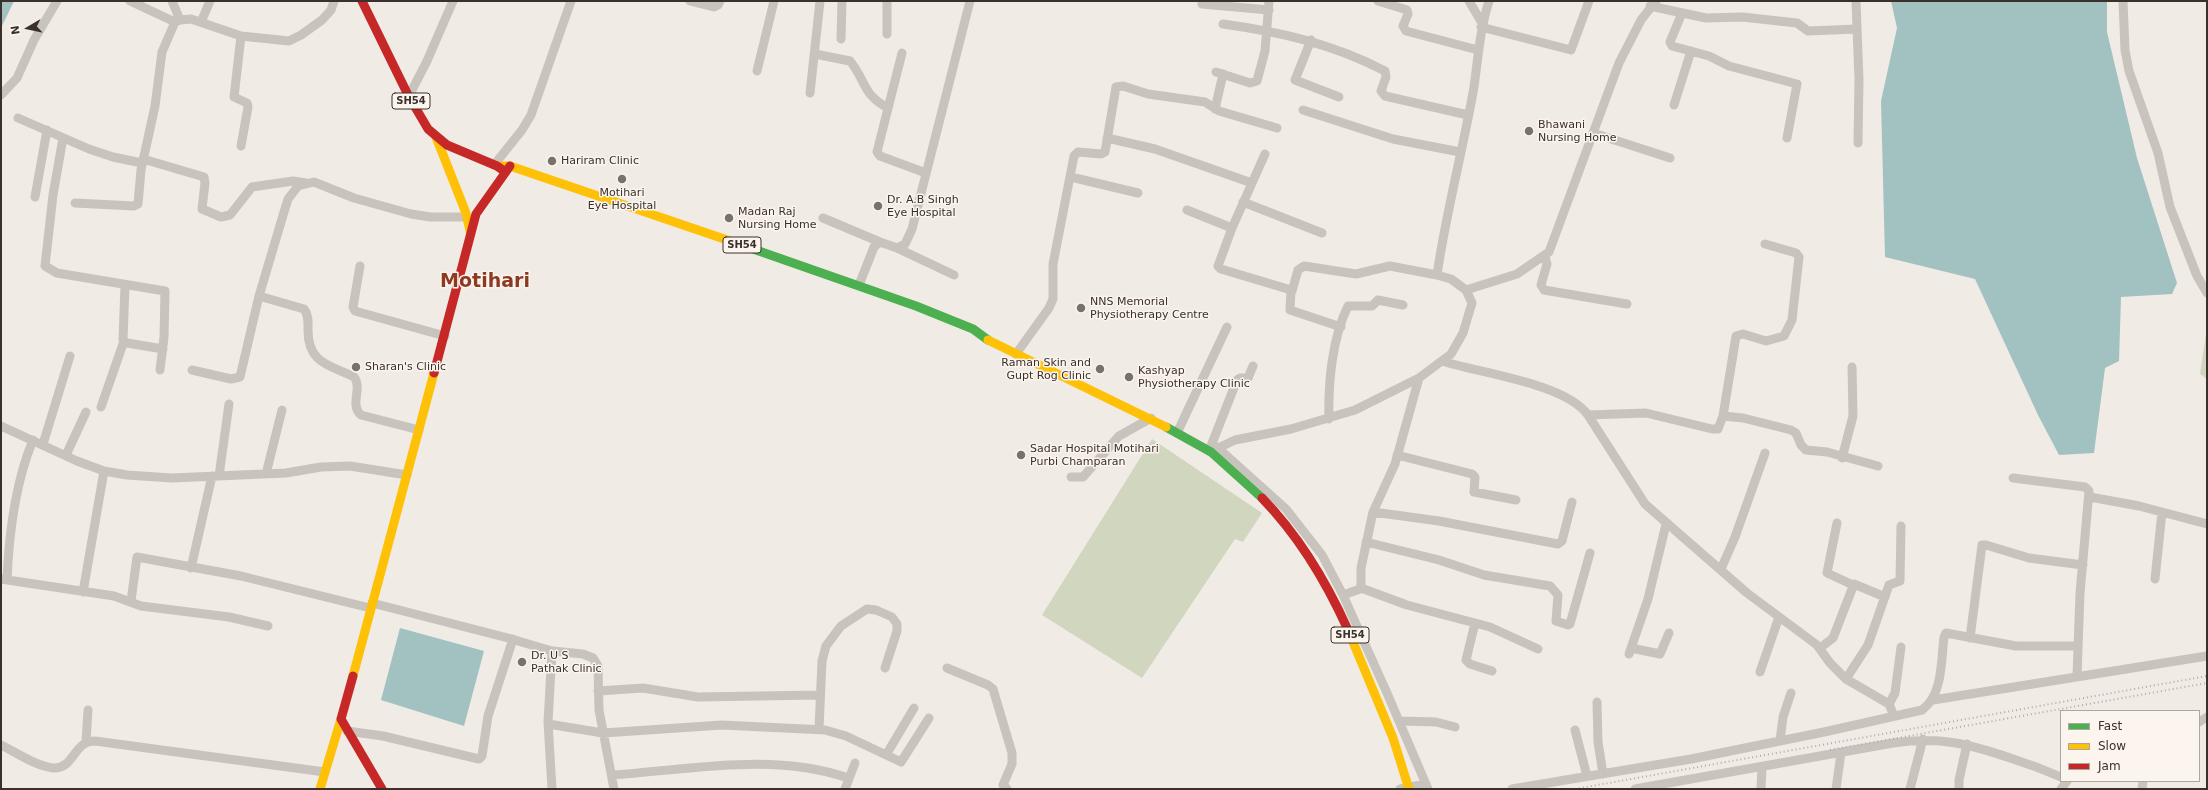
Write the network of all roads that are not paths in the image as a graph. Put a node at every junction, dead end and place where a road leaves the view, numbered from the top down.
1 (57, 1) edge
2 (130, 1) edge
3 (172, 1) edge
4 (210, 1) edge
5 (334, 1) edge
6 (362, 1) edge
7 (453, 1) edge
8 (571, 1) edge
9 (690, 1) edge
10 (720, 1) edge
11 (774, 1) edge
12 (820, 1) edge
13 (842, 1) edge
14 (888, 1) edge
15 (970, 1) edge
16 (1378, 1) edge
17 (1469, 1) edge
18 (1489, 1) edge
19 (1589, 1) edge
20 (1856, 1) edge
21 (2123, 1) edge
22 (1202, 4) dead end
23 (1653, 4) edge
24 (1269, 6) edge
25 (1682, 13) junction
26 (178, 21) junction
27 (201, 22) junction
28 (1223, 24) dead end
29 (1482, 25) junction
30 (1856, 29) junction
31 (1266, 30) junction
32 (887, 34) dead end
33 (241, 36) junction
34 (841, 39) dead end
35 (1311, 40) junction
36 (1478, 50) junction
37 (1691, 51) junction
38 (902, 53) dead end
39 (815, 54) junction
40 (758, 71) dead end
41 (810, 93) dead end
42 (1, 95) edge
43 (409, 96) junction
44 (1339, 97) dead end
45 (1674, 105) dead end
46 (888, 108) junction
47 (1215, 109) junction
48 (1303, 110) dead end
49 (1468, 115) junction
50 (18, 118) dead end
51 (1277, 128) dead end
52 (47, 130) junction
53 (1593, 133) junction
54 (436, 137) junction
55 (63, 138) junction
56 (1107, 138) junction
57 (1788, 138) dead end
58 (1858, 143) dead end
59 (241, 146) dead end
60 (1460, 152) junction
61 (1265, 154) dead end
62 (1670, 158) dead end
63 (143, 161) junction
64 (496, 165) junction
65 (508, 170) junction
66 (926, 173) junction
67 (1071, 177) junction
68 (308, 183) junction
69 (1252, 183) junction
70 (1138, 193) dead end
71 (35, 197) dead end
72 (1243, 202) junction
73 (75, 203) dead end
74 (1187, 210) dead end
75 (466, 217) junction
76 (823, 218) dead end
77 (1232, 228) junction
78 (470, 232) junction
79 (1322, 233) dead end
80 (880, 242) junction
81 (1765, 244) dead end
82 (897, 248) junction
83 (1545, 256) junction
84 (360, 266) dead end
85 (954, 275) dead end
86 (1437, 275) junction
87 (859, 285) junction
88 (124, 286) junction
89 (1466, 290) junction
90 (1292, 291) junction
91 (2207, 293) edge
92 (259, 296) junction
93 (1627, 304) dead end
94 (1403, 306) dead end
95 (1227, 327) dead end
96 (1341, 327) junction
97 (444, 336) junction
98 (983, 338) junction
99 (124, 341) junction
100 (163, 349) junction
101 (1016, 354) junction
102 (70, 356) dead end
103 (1442, 361) junction
104 (1253, 366) dead end
105 (1852, 367) dead end
106 (160, 370) dead end
107 (192, 370) dead end
108 (1419, 378) junction
109 (229, 404) dead end
110 (101, 407) dead end
111 (282, 410) dead end
112 (86, 412) dead end
113 (1588, 415) junction
114 (1723, 416) junction
115 (1151, 418) junction
116 (1329, 419) junction
117 (1, 426) edge
118 (419, 430) junction
119 (1177, 433) junction
120 (33, 440) junction
121 (43, 444) junction
122 (1212, 450) junction
123 (1765, 453) dead end
124 (66, 455) junction
125 (1398, 455) junction
126 (1842, 458) junction
127 (1878, 466) dead end
128 (104, 471) junction
129 (266, 474) junction
130 (407, 475) junction
131 (215, 476) junction
132 (1071, 477) dead end
133 (2013, 478) dead end
134 (2090, 497) junction
135 (1516, 500) dead end
136 (1572, 502) dead end
137 (1373, 512) junction
138 (2162, 512) junction
139 (1837, 523) dead end
140 (1666, 524) junction
141 (2207, 524) edge
142 (1901, 526) dead end
143 (1366, 542) junction
144 (1590, 553) dead end
145 (2083, 565) junction
146 (191, 568) junction
147 (1721, 570) junction
148 (4, 579) edge
149 (2156, 579) dead end
150 (1853, 585) junction
151 (1361, 588) junction
152 (84, 592) junction
153 (1343, 595) junction
154 (1885, 597) junction
155 (131, 601) junction
156 (371, 606) junction
157 (1779, 617) junction
158 (1475, 623) junction
159 (268, 626) dead end
160 (1669, 633) dead end
161 (1970, 638) junction
162 (513, 639) junction
163 (2078, 646) junction
164 (1901, 647) dead end
165 (1820, 648) junction
166 (1538, 649) dead end
167 (552, 651) junction
168 (2207, 656) edge
169 (885, 668) dead end
170 (947, 668) dead end
171 (1492, 671) dead end
172 (1760, 672) dead end
173 (2077, 676) junction
174 (1846, 679) junction
175 (598, 691) junction
176 (1791, 693) dead end
177 (820, 695) junction
178 (1933, 700) junction
179 (1597, 702) dead end
180 (1889, 704) junction
181 (914, 708) dead end
182 (88, 710) dead end
183 (1894, 716) junction
184 (929, 718) dead end
185 (341, 719) junction
186 (1398, 721) junction
187 (548, 724) junction
188 (1455, 727) dead end
189 (819, 729) junction
190 (1575, 730) dead end
191 (347, 731) junction
192 (603, 733) junction
193 (1923, 739) junction
194 (1780, 741) junction
195 (86, 742) junction
196 (1967, 744) junction
197 (2, 747) edge
198 (1841, 753) junction
199 (886, 755) junction
200 (855, 763) dead end
201 (1762, 767) junction
202 (325, 772) junction
203 (1604, 774) junction
204 (612, 775) junction
205 (1587, 776) junction
206 (848, 778) junction
207 (2060, 778) edge
208 (1677, 786) edge
209 (1427, 787) edge
210 (320, 789) edge
211 (382, 789) edge
212 (552, 789) edge
213 (614, 789) edge
214 (844, 789) edge
215 (1007, 789) edge
216 (1400, 789) edge
217 (1409, 789) edge
218 (1512, 789) edge
219 (1635, 789) edge
220 (1761, 789) edge
221 (1836, 789) edge
222 (1910, 789) edge
223 (1959, 789) edge

1 - 42 street
2 - 26 street
3 - 26 street
4 - 27 street
5 - 33 street
6 - 43 main road, SH54
7 - 43 street
8 - 64 street
9 - 10 street
11 - 40 street
12 - 39 street
13 - 34 street
14 - 32 street
15 - 66 street
16 - 36 street
17 - 29 street
18 - 29 street
19 - 29 street
20 - 30 street
21 - 91 street
22 - 24 street
23 - 25 street
23 - 53 street
24 - 31 street
25 - 30 street
25 - 37 street
26 - 27 street
26 - 63 street
27 - 33 street
28 - 31 street
29 - 36 street
30 - 58 street
31 - 35 street
31 - 47 street
33 - 59 street
35 - 44 street
35 - 49 street
36 - 49 street
37 - 45 street
37 - 57 street
38 - 46 street
39 - 41 street
39 - 46 street
43 - 54 main road, SH54
46 - 66 street
47 - 51 street
47 - 56 street
48 - 60 street
49 - 60 street
50 - 52 street
52 - 55 street
52 - 71 street
53 - 62 street
53 - 83 street
54 - 64 main road, SH54
54 - 75 main road
55 - 63 street
55 - 88 street
56 - 67 street
56 - 69 street
60 - 86 street
61 - 69 street
63 - 68 street
63 - 73 street
64 - 65 main road, SH54
65 - 78 main road
65 - 87 main road, SH54
65 - 98 main road, SH54
66 - 82 street
67 - 70 street
67 - 101 street
68 - 75 street
68 - 92 street
69 - 72 street
72 - 77 street
72 - 79 street
74 - 77 street
75 - 78 main road
76 - 80 street
77 - 90 street
78 - 97 main road
80 - 82 street
80 - 87 street
81 - 114 street
82 - 85 street
83 - 89 street
83 - 93 street
84 - 97 street
86 - 89 street
86 - 90 street
87 - 98 main road, SH54
88 - 99 street
88 - 100 street
89 - 103 street
90 - 96 street
92 - 107 street
92 - 118 street
94 - 96 street
95 - 119 street
96 - 116 street
97 - 118 main road
98 - 101 main road, SH54
99 - 100 street
99 - 110 street
100 - 106 street
101 - 115 main road, SH54
102 - 121 street
103 - 108 street
103 - 113 street
104 - 122 street
105 - 126 street
108 - 116 street
108 - 125 street
109 - 131 street
111 - 129 street
112 - 124 street
113 - 114 street
113 - 140 street
114 - 126 street
115 - 119 main road, SH54
115 - 132 street
116 - 122 street
117 - 120 street
118 - 130 main road
119 - 122 main road, SH54
120 - 121 street
120 - 148 street
121 - 124 street
122 - 153 street
122 - 217 main road, SH54, bridge
123 - 147 street
124 - 128 street
125 - 135 street
125 - 137 street
126 - 127 street
128 - 131 street
128 - 152 street
129 - 130 street
129 - 131 street
130 - 156 main road
131 - 146 street
133 - 134 street
134 - 138 street
134 - 145 street
136 - 137 street
137 - 143 street
138 - 141 street
138 - 149 street
139 - 150 street
140 - 147 street
140 - 160 street
142 - 154 street
143 - 144 street
143 - 151 street
145 - 161 street
145 - 163 street
146 - 155 street
146 - 156 street
147 - 157 street
148 - 152 street
150 - 154 street
150 - 165 street
151 - 153 street
151 - 158 street
152 - 155 street
153 - 186 street
154 - 174 street
155 - 159 street
156 - 162 street
156 - 185 main road
157 - 165 street
157 - 172 street
158 - 166 street
158 - 171 street
161 - 163 street
161 - 178 street
162 - 167 street
162 - 191 street
163 - 173 street
164 - 180 street
165 - 174 street
167 - 175 street
167 - 187 street
168 - 173 street
169 - 177 street
170 - 215 street
173 - 178 street
174 - 180 street
175 - 177 street
175 - 192 street
176 - 194 street
177 - 189 street
178 - 183 street
179 - 203 street
180 - 183 street
181 - 199 street
182 - 195 street
183 - 194 street
184 - 199 street
185 - 191 main road
185 - 202 main road
186 - 188 street
186 - 209 street
187 - 192 street
187 - 212 street
189 - 192 street
189 - 199 street
190 - 205 street
191 - 211 main road
192 - 204 street
193 - 196 street
193 - 198 street
193 - 222 street
194 - 203 street
195 - 197 street
195 - 202 street
196 - 207 street
196 - 223 street
198 - 201 street
198 - 221 street
200 - 206 street
201 - 208 street
201 - 220 street
202 - 210 main road
203 - 205 street
204 - 206 street
204 - 213 street
205 - 218 street
206 - 214 street
208 - 219 street
209 - 216 street

